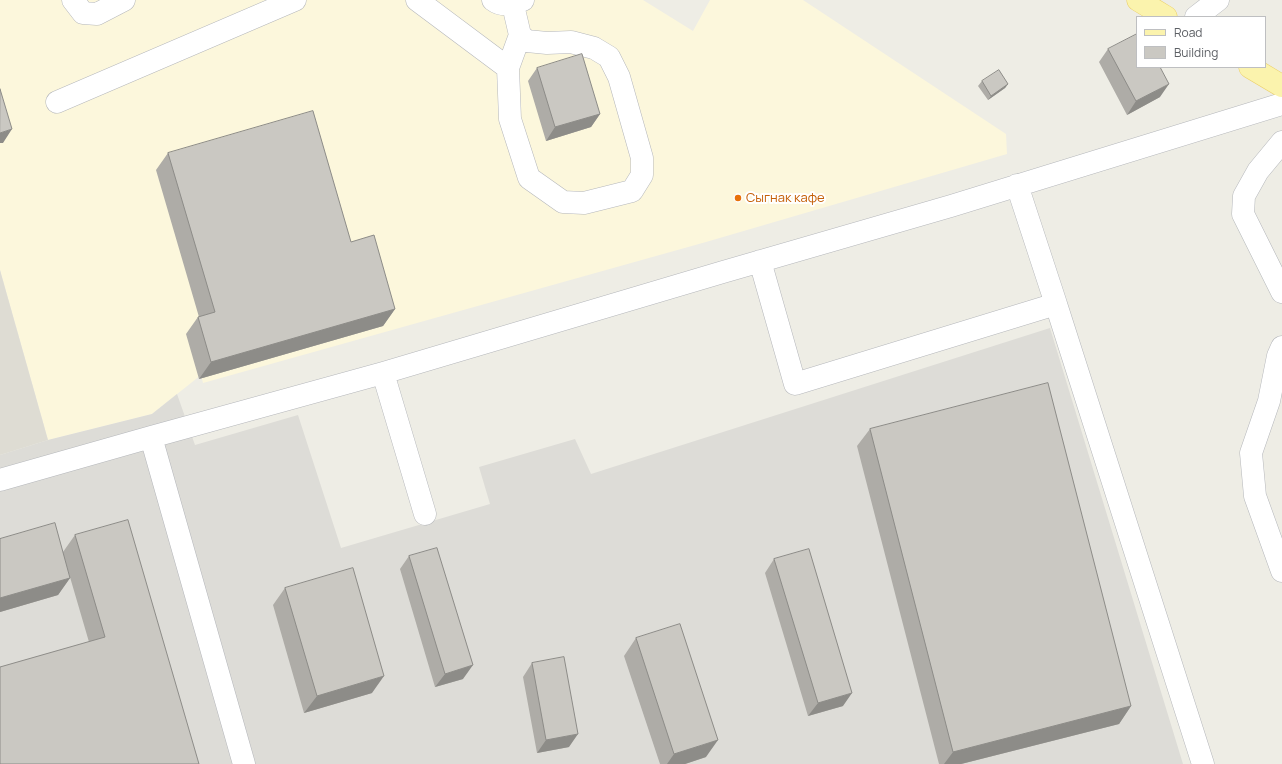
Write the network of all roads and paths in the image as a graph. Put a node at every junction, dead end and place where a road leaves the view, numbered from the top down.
1 (73, 0) edge
2 (124, 0) edge
3 (295, 0) edge
4 (417, 0) edge
5 (1138, 0) edge
6 (1218, 0) edge
7 (510, 2) edge
8 (1164, 16) edge
9 (1197, 16) edge
10 (520, 35) junction
11 (508, 68) junction
12 (1252, 68) edge
13 (1282, 86) edge
14 (57, 102) dead end
15 (1282, 104) edge
16 (1282, 142) edge
17 (1017, 185) junction
18 (760, 261) junction
19 (1282, 292) edge
20 (1056, 304) junction
21 (1282, 347) edge
22 (383, 373) junction
23 (152, 437) junction
24 (0, 480) edge
25 (425, 514) dead end
26 (1282, 571) edge
27 (244, 764) edge
28 (1203, 764) edge

1 - 2 street
3 - 14 street
4 - 11 street
5 - 8 main road
6 - 9 street
7 - 10 street
10 - 11 street
10 - 11 street
12 - 13 main road
15 - 17 street
16 - 19 street
17 - 18 street
17 - 20 street
18 - 20 street
18 - 22 street
20 - 28 street
21 - 26 street
22 - 23 street
22 - 25 street
23 - 24 street
23 - 27 street

